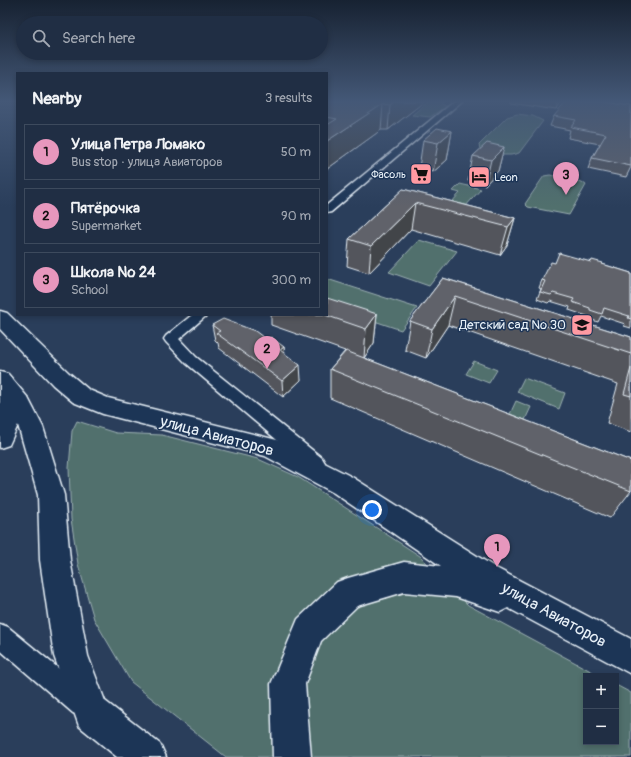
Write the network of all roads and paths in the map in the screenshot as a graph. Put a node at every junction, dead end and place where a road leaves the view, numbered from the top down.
1 (416, 136) edge
2 (328, 209) edge
3 (199, 316) edge
4 (0, 317) edge
5 (3, 384) edge
6 (0, 438) edge
7 (343, 485) junction
8 (540, 610) junction
9 (0, 635) edge
10 (631, 657) edge
11 (92, 713) junction
12 (147, 757) edge
13 (292, 757) edge

1 - 2 street
3 - 7 street
4 - 7 main road, улица Авиаторов
5 - 6 main road
5 - 11 main road
7 - 8 main road, улица Авиаторов
8 - 10 main road, улица Авиаторов
8 - 13 main road
9 - 11 street
11 - 12 main road

